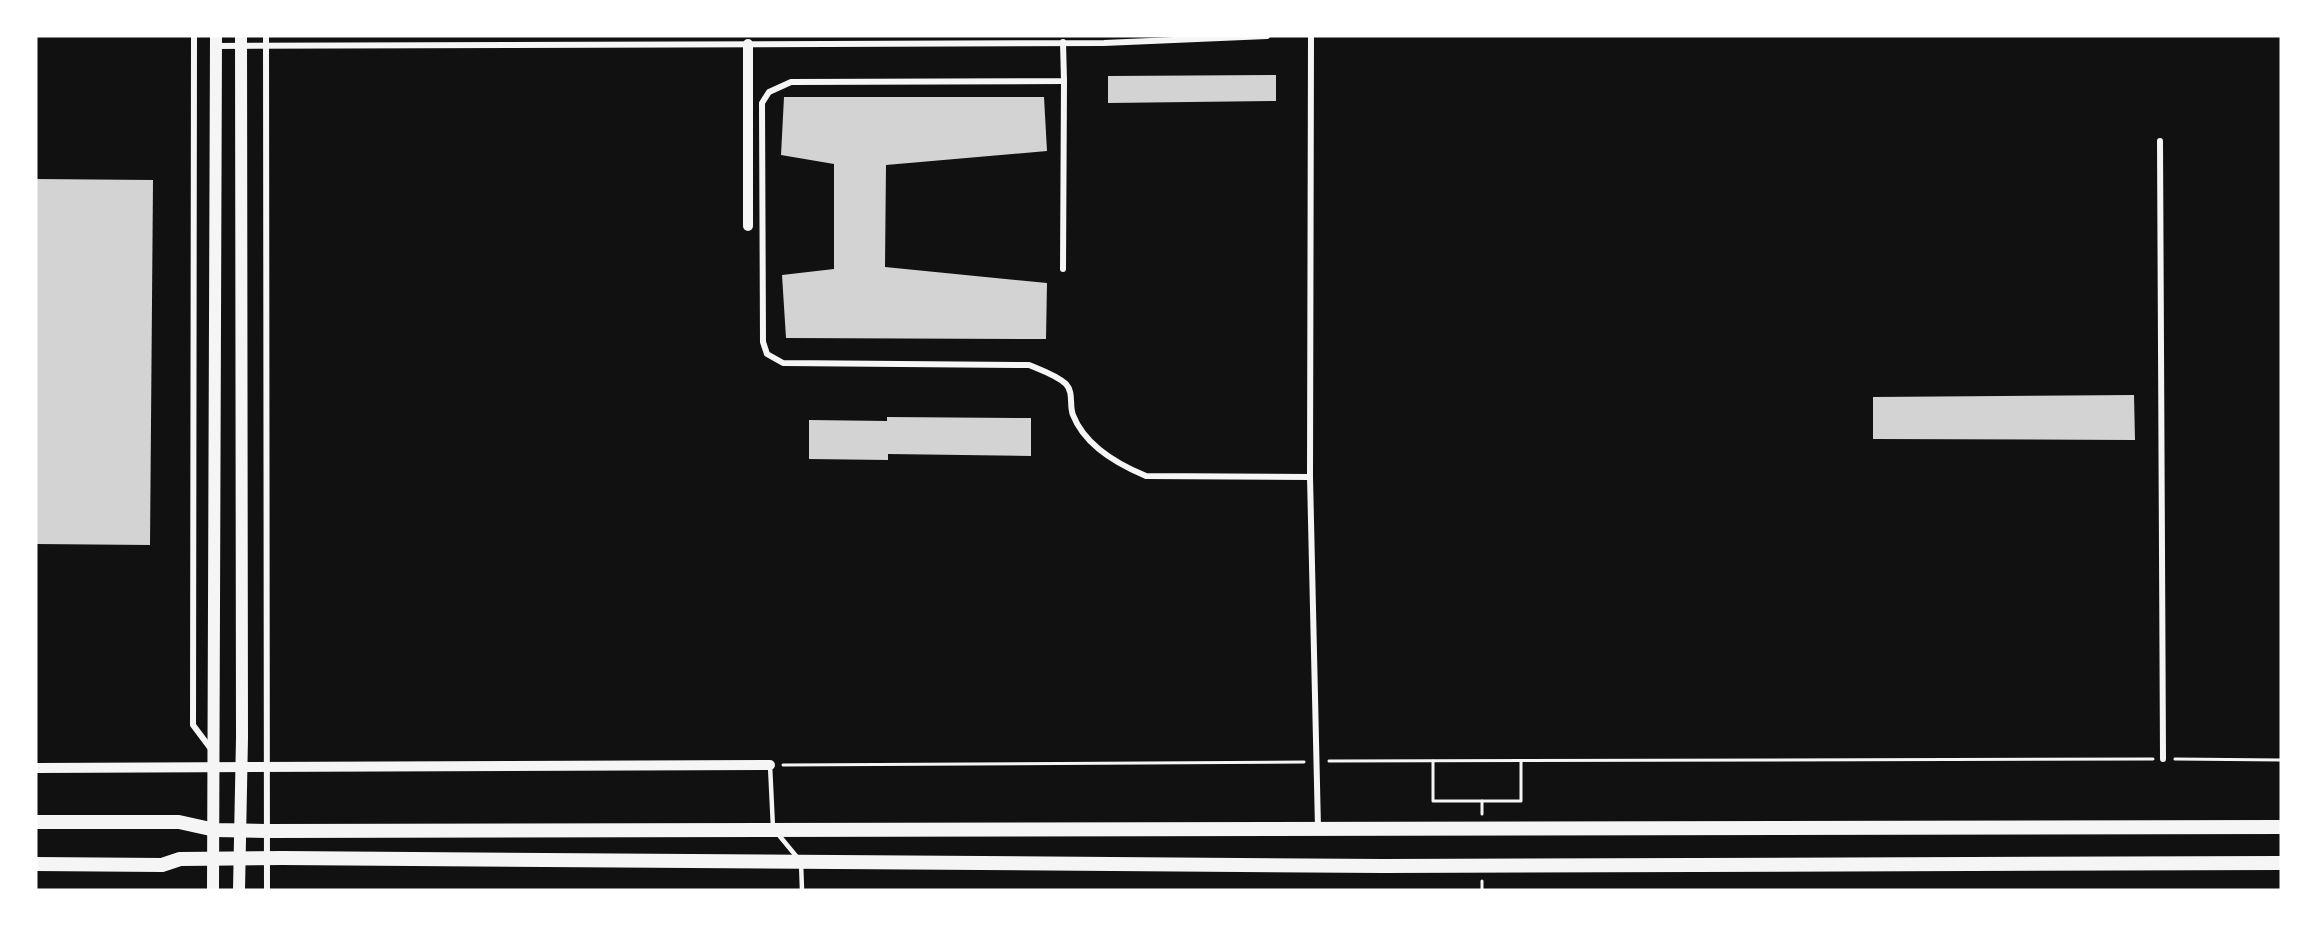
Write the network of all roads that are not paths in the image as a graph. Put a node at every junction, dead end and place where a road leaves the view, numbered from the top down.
1 (194, 36) edge
2 (266, 36) edge
3 (670, 36) edge
4 (1267, 36) edge
5 (1311, 36) edge
6 (241, 40) edge
7 (867, 40) edge
8 (216, 41) edge
9 (1063, 42) junction
10 (670, 44) junction
11 (748, 44) junction
12 (266, 45) junction
13 (1064, 81) junction
14 (2160, 141) dead end
15 (748, 226) dead end
16 (1063, 269) dead end
17 (1310, 477) junction
18 (2163, 759) road end
19 (215, 761) junction
20 (770, 765) joint
21 (241, 767) junction
22 (266, 767) junction
23 (36, 768) edge
24 (36, 822) edge
25 (2281, 826) edge
26 (773, 828) junction
27 (1318, 828) junction
28 (215, 830) junction
29 (241, 830) junction
30 (267, 831) junction
31 (267, 858) junction
32 (215, 859) junction
33 (239, 859) junction
34 (801, 862) junction
35 (2281, 863) edge
36 (36, 864) edge
37 (213, 890) edge
38 (239, 890) edge
39 (267, 890) edge
40 (802, 890) edge

1 - 19 street
2 - 12 street
3 - 10 street
4 - 9 street
5 - 17 street
6 - 8 street
6 - 12 street
6 - 21 main road
7 - 9 street
7 - 11 street
8 - 19 main road
9 - 13 street
10 - 11 street
10 - 12 street
11 - 15 street
12 - 22 street
13 - 16 street
13 - 17 street
14 - 18 street
17 - 27 street
19 - 21 street
19 - 23 street
19 - 28 main road
20 - 22 street
20 - 26 lane
21 - 22 street
21 - 29 main road
22 - 30 street
24 - 28 highway
25 - 27 highway
26 - 27 highway
26 - 30 highway
26 - 34 lane
28 - 29 highway
28 - 32 main road
29 - 30 highway
29 - 33 main road
30 - 31 street
31 - 33 highway
31 - 34 highway
31 - 39 street
32 - 33 highway
32 - 36 highway
32 - 37 main road
33 - 38 main road
34 - 35 highway
34 - 40 lane

